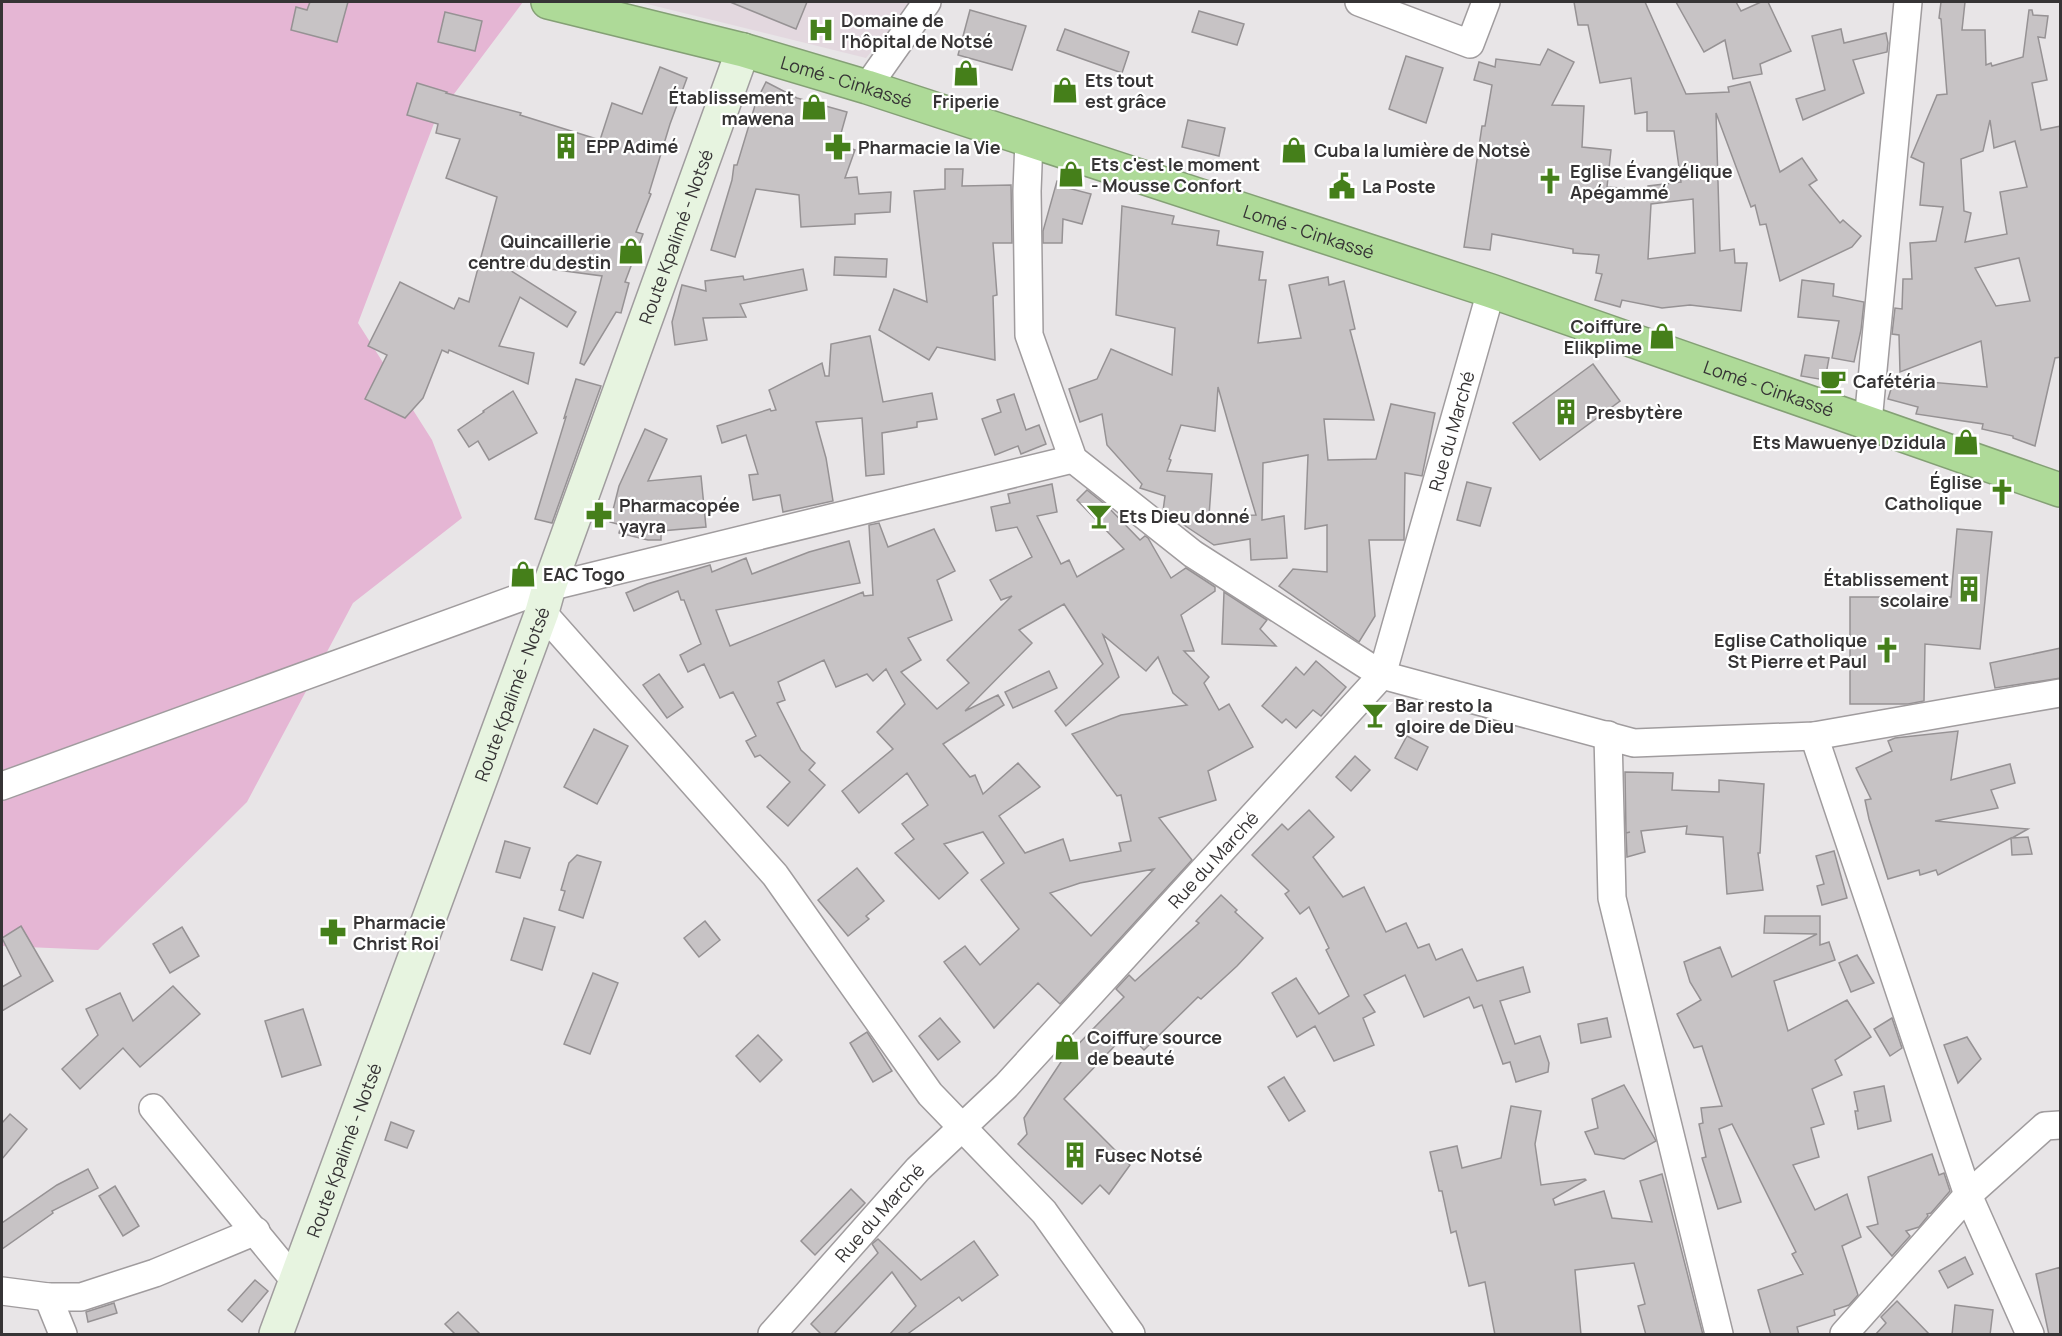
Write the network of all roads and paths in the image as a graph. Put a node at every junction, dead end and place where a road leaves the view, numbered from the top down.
1 (548, 2) edge
2 (927, 2) edge
3 (1359, 2) edge
4 (1486, 2) edge
5 (1908, 2) edge
6 (743, 50) junction
7 (867, 87) junction
8 (1029, 140) junction
9 (1491, 291) junction
10 (1868, 422) junction
11 (1073, 459) junction
12 (2061, 490) edge
13 (546, 600) junction
14 (1382, 675) junction
15 (2061, 693) edge
16 (1608, 735) junction
17 (1814, 736) junction
18 (2, 786) edge
19 (153, 1108) dead end
20 (2061, 1125) edge
21 (962, 1127) junction
22 (1968, 1195) junction
23 (256, 1231) junction
24 (296, 1282) junction
25 (2, 1291) edge
26 (48, 1297) junction
27 (63, 1335) edge
28 (276, 1335) edge
29 (772, 1335) edge
30 (1131, 1335) edge
31 (1719, 1335) edge
32 (1844, 1335) edge
33 (2030, 1335) edge

1 - 6 highway, Lomé - Cinkassé
2 - 7 street
3 - 4 street
5 - 10 street
6 - 7 highway, Lomé - Cinkassé
6 - 13 main road, Route Kpalimé - Notsé
7 - 8 highway, Lomé - Cinkassé
8 - 9 highway, Lomé - Cinkassé
8 - 11 street
9 - 10 highway, Lomé - Cinkassé
9 - 14 street, Rue du Marché
10 - 12 highway, Lomé - Cinkassé
11 - 13 street
11 - 14 street
13 - 18 street
13 - 21 street
13 - 24 main road, Route Kpalimé - Notsé
14 - 16 street
14 - 21 street, Rue du Marché
15 - 17 street
16 - 17 street
16 - 31 street
17 - 22 street
19 - 23 street
20 - 22 street
21 - 29 street, Rue du Marché
21 - 30 street
22 - 32 street
22 - 33 street
23 - 24 street
23 - 26 street
24 - 28 main road, Route Kpalimé - Notsé
25 - 26 street
26 - 27 street

